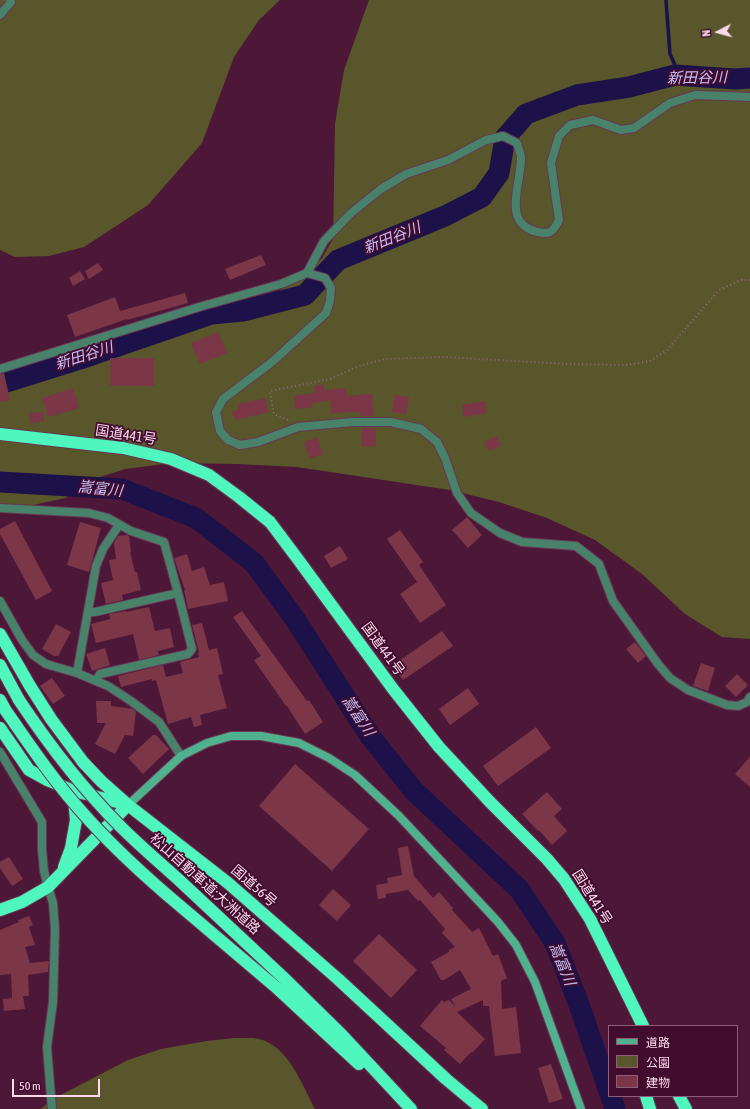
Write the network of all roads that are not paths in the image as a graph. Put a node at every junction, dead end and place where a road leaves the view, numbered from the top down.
1 (10, 0) edge
2 (0, 15) edge
3 (750, 97) edge
4 (308, 273) junction
5 (0, 369) edge
6 (0, 434) edge
7 (0, 508) edge
8 (119, 525) junction
9 (178, 593) junction
10 (0, 600) edge
11 (88, 612) junction
12 (0, 634) edge
13 (0, 665) edge
14 (77, 673) junction
15 (96, 681) junction
16 (750, 697) edge
17 (0, 700) edge
18 (0, 728) edge
19 (0, 752) edge
20 (181, 756) junction
21 (68, 789) junction
22 (128, 805) junction
23 (62, 872) junction
24 (48, 887) junction
25 (0, 910) edge
26 (643, 1025) edge
27 (646, 1097) edge
28 (680, 1097) edge
29 (52, 1109) edge
30 (410, 1109) edge
31 (482, 1109) edge
32 (582, 1109) edge
33 (650, 1109) edge
34 (686, 1109) edge

1 - 2 street
3 - 4 street
4 - 5 street
4 - 16 street
6 - 26 highway, 国道441号
7 - 8 street
8 - 9 street
8 - 11 street
9 - 11 street
9 - 15 street
10 - 14 street
11 - 14 street
12 - 22 highway, 国道56号
13 - 30 highway, 松山自動車道;大洲道路, bridge
14 - 15 street
15 - 20 street
17 - 30 highway, 松山自動車道;大洲道路, bridge
18 - 21 highway
19 - 24 street
20 - 22 street
20 - 32 street
21 - 22 highway
21 - 23 highway
22 - 23 highway
22 - 31 highway, 国道56号
23 - 24 highway
24 - 25 highway
24 - 29 street
27 - 33 highway
28 - 34 highway

